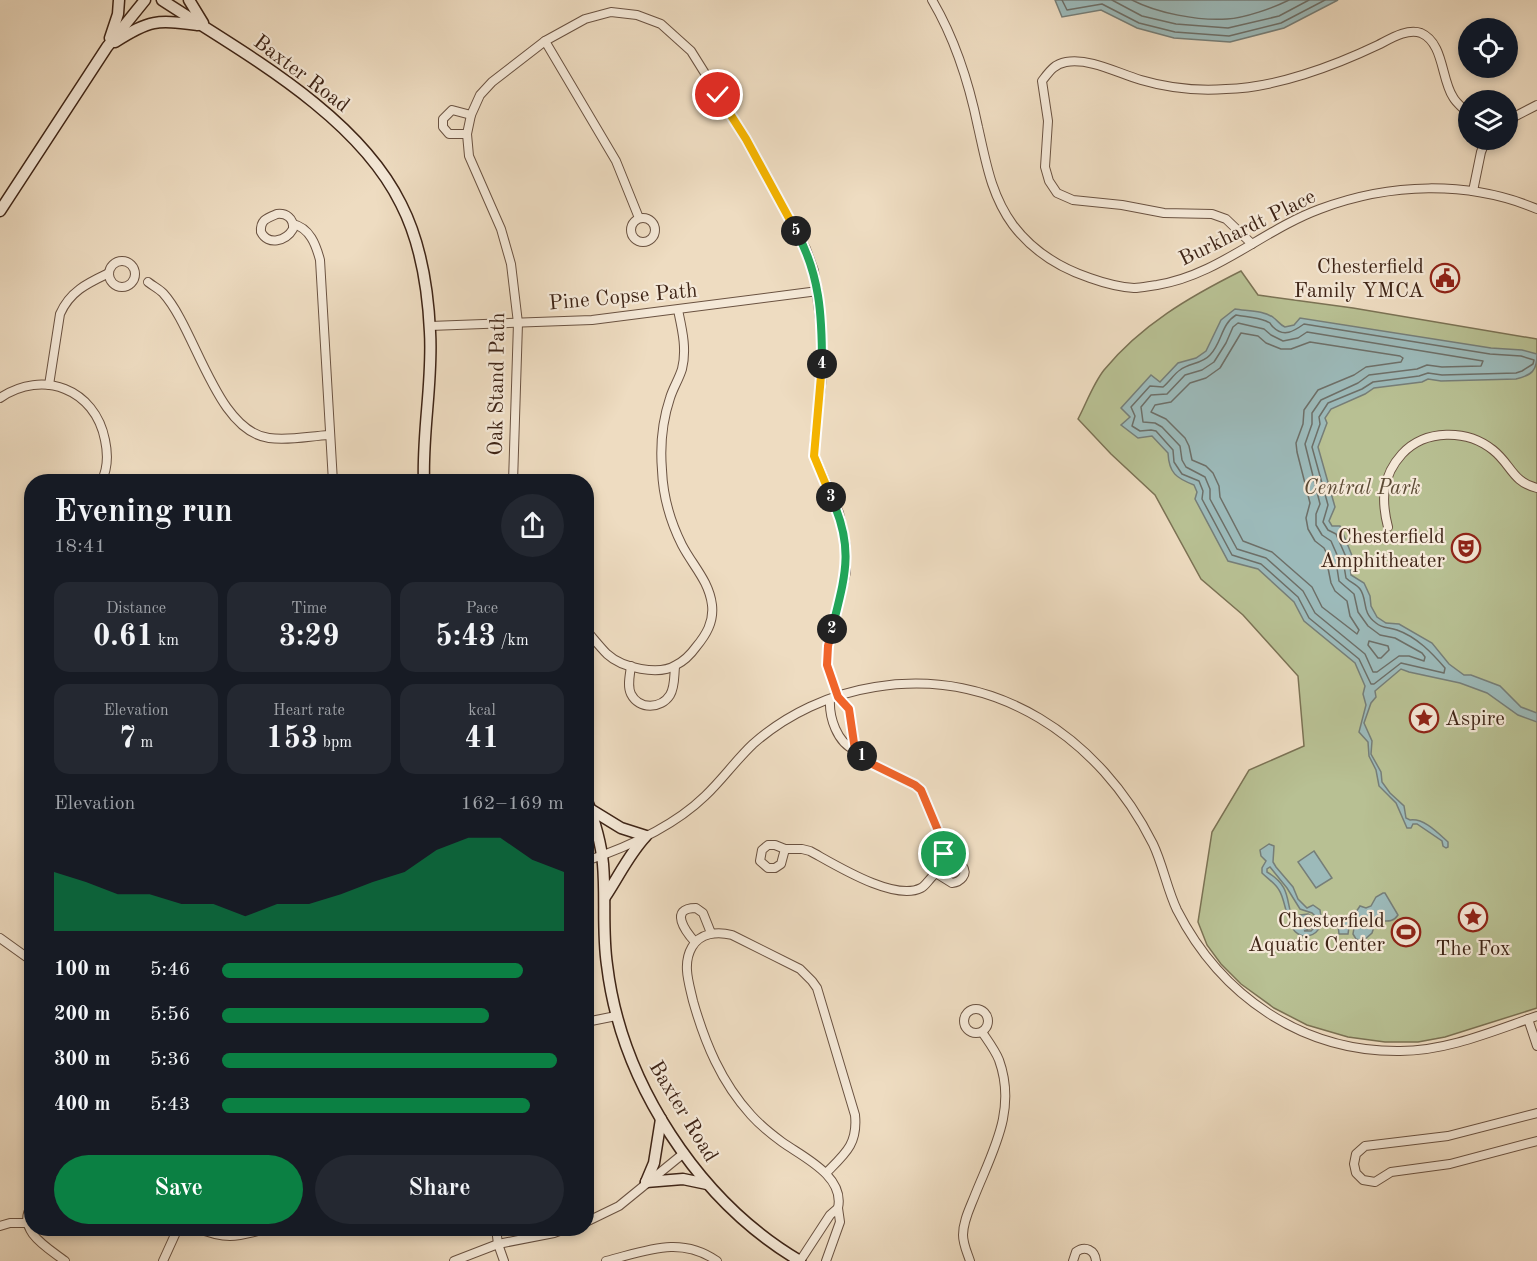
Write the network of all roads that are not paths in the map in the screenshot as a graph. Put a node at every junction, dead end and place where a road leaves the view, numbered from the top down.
1 (118, 0) edge
2 (145, 0) edge
3 (162, 0) edge
4 (189, 0) edge
5 (932, 0) edge
6 (205, 26) junction
7 (545, 41) junction
8 (107, 47) junction
9 (1458, 102) edge
10 (1537, 105) edge
11 (471, 115) junction
12 (1518, 115) edge
13 (467, 134) junction
14 (1482, 150) edge
15 (1473, 191) junction
16 (1537, 209) edge
17 (0, 211) edge
18 (639, 218) dead end
19 (293, 224) dead end
20 (1252, 244) junction
21 (109, 273) junction
22 (135, 276) junction
23 (818, 291) junction
24 (678, 310) junction
25 (518, 323) junction
26 (430, 326) junction
27 (49, 385) junction
28 (0, 398) edge
29 (329, 435) junction
30 (104, 474) edge
31 (332, 474) edge
32 (424, 474) edge
33 (513, 474) edge
34 (1537, 488) edge
35 (1388, 527) dead end
36 (594, 639) edge
37 (631, 666) junction
38 (675, 667) junction
39 (834, 698) junction
40 (855, 750) junction
41 (594, 808) edge
42 (594, 825) edge
43 (646, 836) junction
44 (785, 849) dead end
45 (944, 854) junction
46 (602, 855) junction
47 (594, 858) edge
48 (936, 873) junction
49 (604, 897) junction
50 (711, 933) junction
51 (0, 938) edge
52 (695, 942) junction
53 (24, 955) edge
54 (616, 1016) junction
55 (1537, 1016) edge
56 (1528, 1019) junction
57 (594, 1020) edge
58 (982, 1032) dead end
59 (1537, 1046) edge
60 (1537, 1113) edge
61 (662, 1119) junction
62 (1537, 1141) edge
63 (684, 1152) junction
64 (826, 1173) junction
65 (646, 1182) junction
66 (707, 1184) junction
67 (838, 1208) junction
68 (594, 1218) edge
69 (24, 1223) edge
70 (0, 1226) edge
71 (35, 1236) edge
72 (174, 1236) edge
73 (218, 1236) edge
74 (235, 1236) edge
75 (497, 1236) edge
76 (539, 1236) edge
77 (498, 1244) junction
78 (65, 1261) edge
79 (163, 1261) edge
80 (454, 1261) edge
81 (504, 1261) edge
82 (606, 1261) edge
83 (717, 1261) edge
84 (800, 1261) edge
85 (826, 1261) edge
86 (970, 1261) edge
87 (1072, 1261) edge
88 (1096, 1261) edge

1 - 8 main road
2 - 8 main road
3 - 6 main road, Baxter Road
4 - 6 main road
5 - 20 street, Burkhardt Place
6 - 8 main road
6 - 26 main road, Baxter Road
7 - 11 street, Oak Stand Path
7 - 18 street
7 - 23 street, Oak Stand Path
8 - 17 main road
9 - 20 street
10 - 12 street
11 - 13 street, Oak Stand Path
11 - 13 street
13 - 25 street, Oak Stand Path
14 - 15 street
15 - 16 street, Burkhardt Place
15 - 20 street, Burkhardt Place
19 - 29 street
21 - 22 street
21 - 22 street
21 - 27 street
22 - 29 street
23 - 24 street, Pine Copse Path
23 - 39 street, Oak Stand Path
24 - 25 street, Pine Copse Path
24 - 38 street
25 - 26 street, Pine Copse Path
25 - 33 street, Oak Stand Path
26 - 32 main road, Baxter Road
27 - 28 street
27 - 30 street
29 - 31 street
34 - 35 street
36 - 37 street
37 - 38 street
37 - 38 street
39 - 40 street
39 - 40 street
39 - 43 street
39 - 56 street
40 - 45 street
41 - 43 main road
42 - 46 main road, Baxter Road
43 - 46 street
43 - 49 main road
44 - 48 street
45 - 48 street
45 - 48 street
46 - 47 street
46 - 49 main road, Baxter Road
49 - 54 main road, Baxter Road
50 - 52 street
50 - 52 street
50 - 64 street
51 - 53 street
52 - 64 street
54 - 57 street
54 - 61 main road, Baxter Road
55 - 56 street
56 - 59 street
58 - 86 street
60 - 62 street
61 - 63 main road, Baxter Road
61 - 65 main road
63 - 65 street
63 - 66 main road, Baxter Road
64 - 67 street
65 - 66 main road
65 - 68 street
66 - 84 main road, Baxter Road
67 - 84 street
67 - 85 street
69 - 70 street
71 - 78 street
72 - 79 street
73 - 74 street
75 - 77 street
76 - 77 street
77 - 80 street
77 - 81 street
82 - 83 street
87 - 88 street

